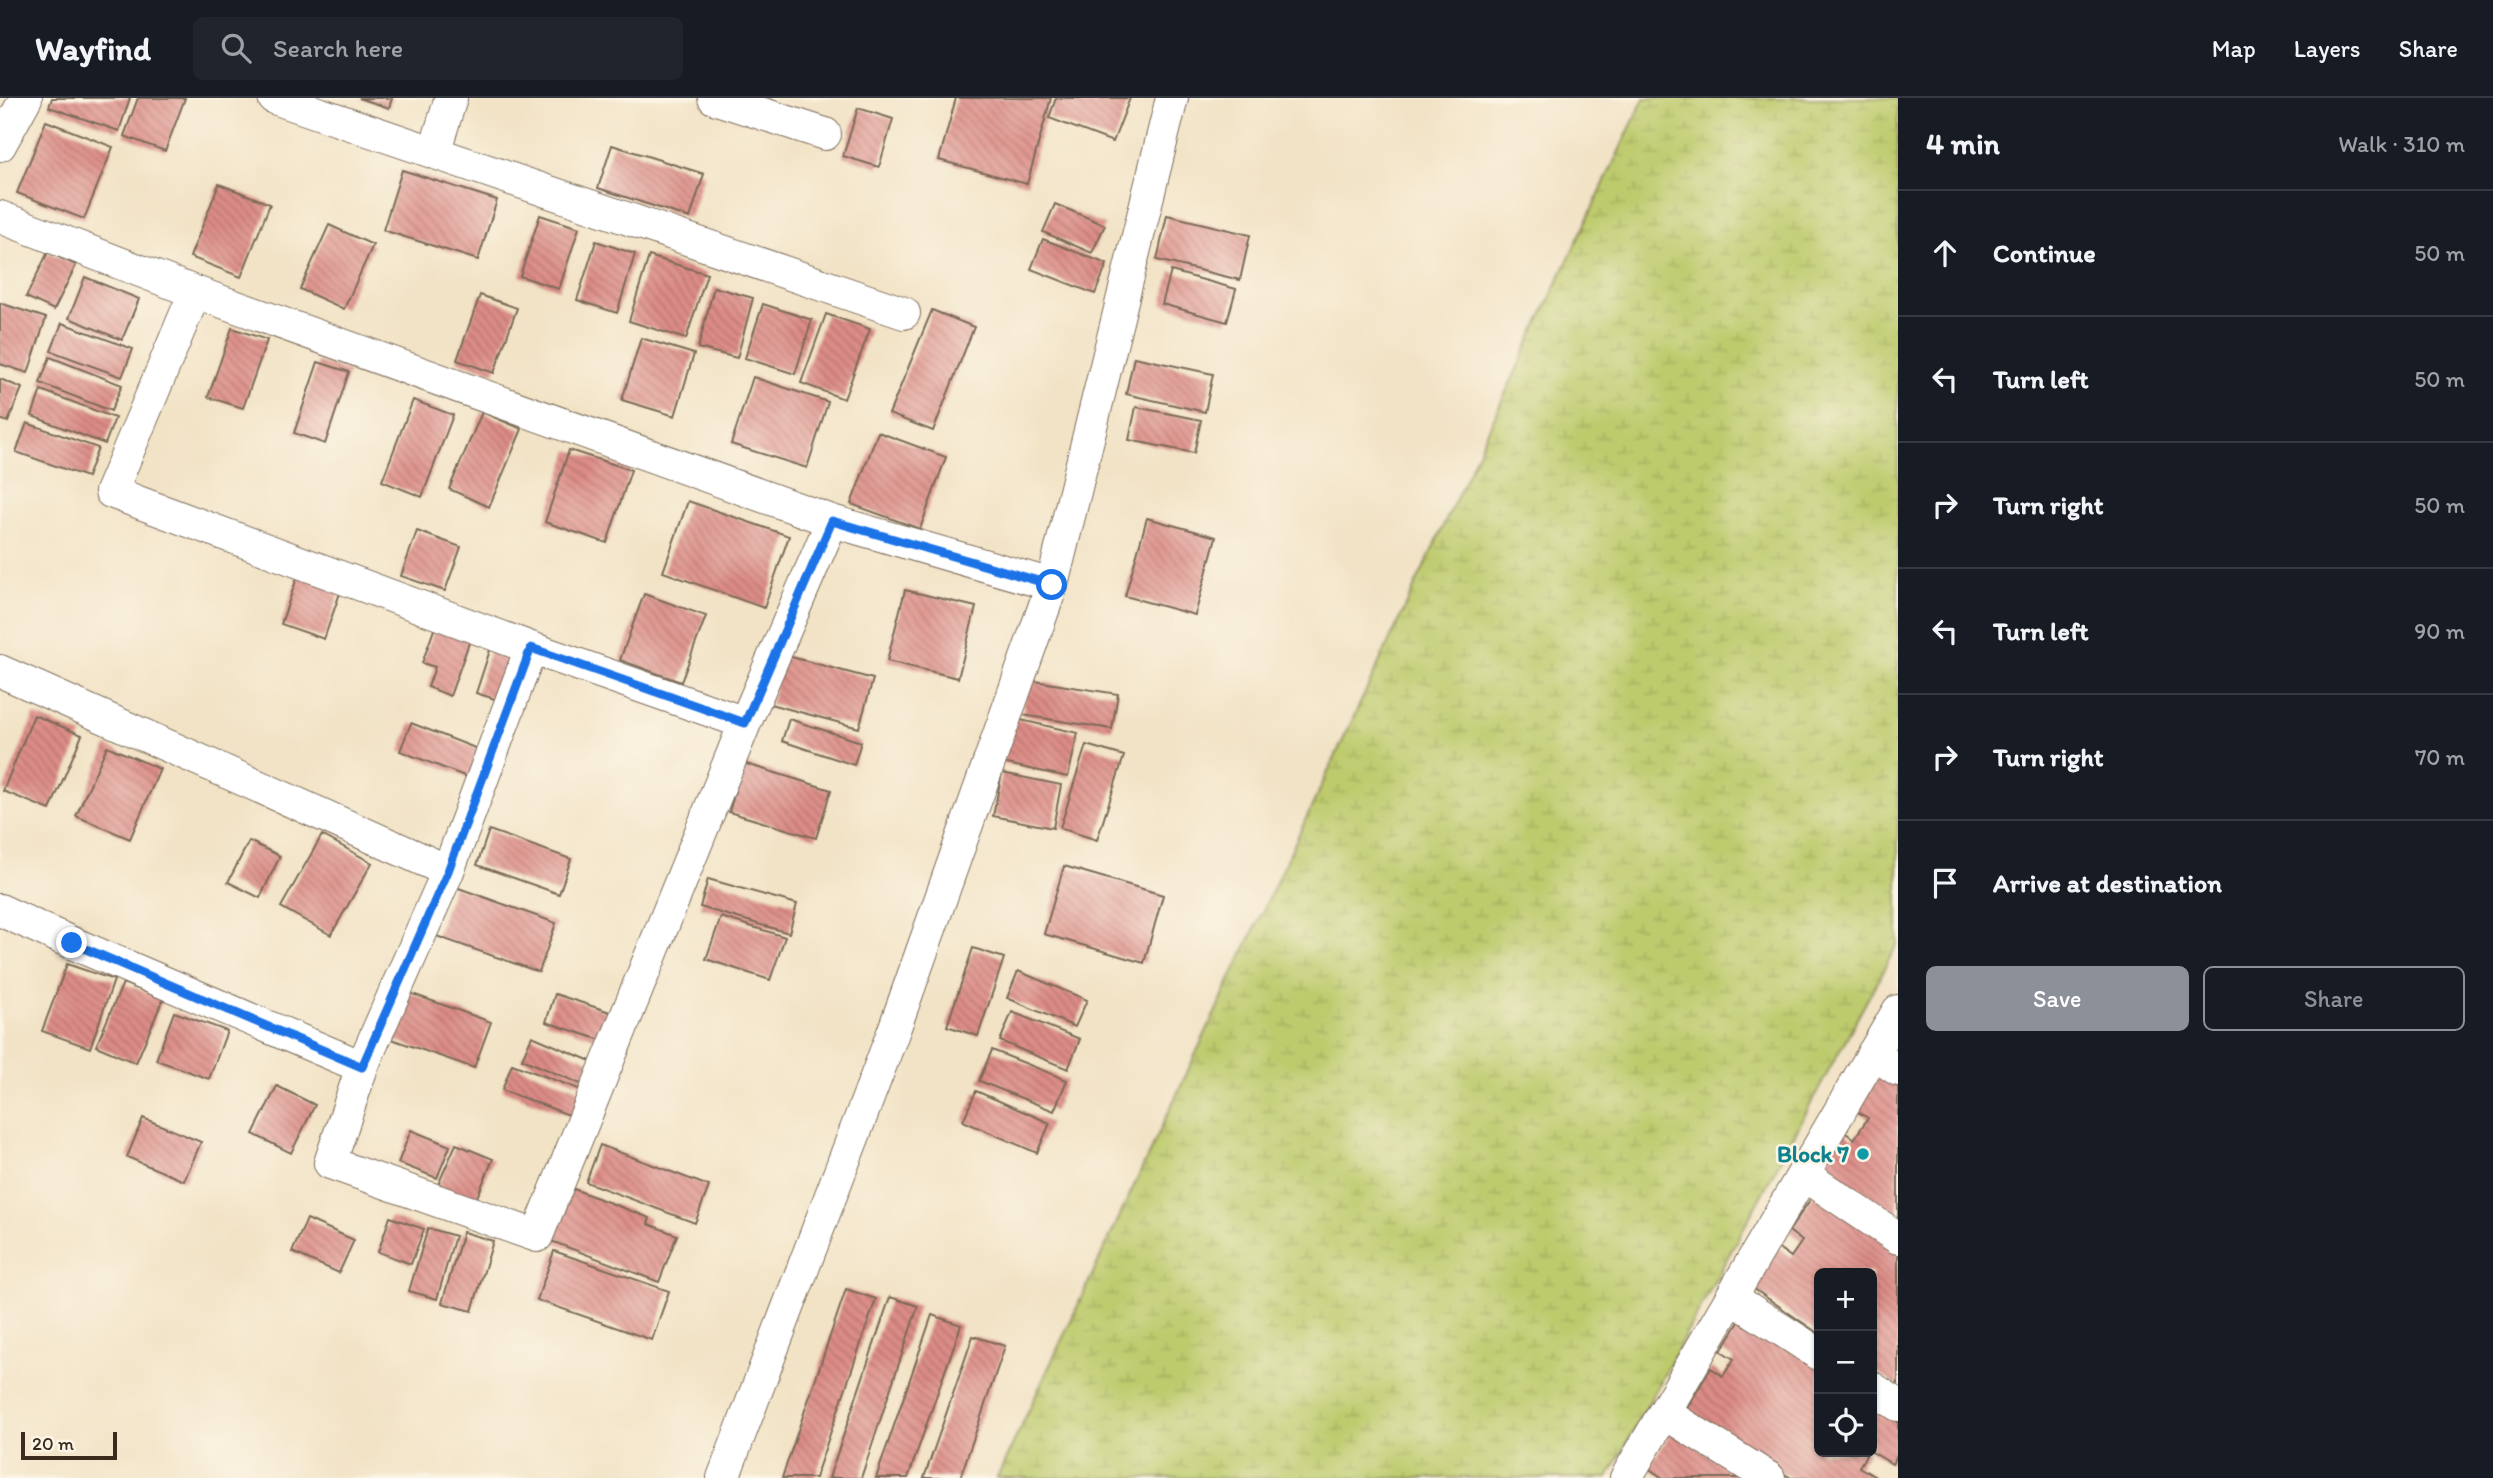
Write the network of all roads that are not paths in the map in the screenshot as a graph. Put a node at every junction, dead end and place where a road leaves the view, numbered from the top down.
1 (26, 98) edge
2 (274, 98) edge
3 (451, 98) edge
4 (715, 98) edge
5 (1172, 98) edge
6 (825, 134) dead end
7 (0, 145) edge
8 (434, 153) junction
9 (0, 217) edge
10 (195, 292) junction
11 (904, 313) dead end
12 (832, 521) junction
13 (1052, 585) junction
14 (531, 648) junction
15 (0, 671) edge
16 (745, 723) junction
17 (448, 871) junction
18 (0, 910) edge
19 (1898, 1011) edge
20 (1885, 1062) edge
21 (362, 1067) junction
22 (1803, 1174) junction
23 (1898, 1238) edge
24 (1732, 1298) junction
25 (1814, 1351) edge
26 (1877, 1391) edge
27 (1898, 1405) edge
28 (1665, 1414) junction
29 (723, 1478) edge
30 (1626, 1478) edge
31 (1769, 1478) edge

1 - 7 street
2 - 8 street
3 - 8 street
4 - 6 street
5 - 13 street
8 - 11 street
9 - 10 street
10 - 12 street
10 - 14 street
12 - 13 street
12 - 16 street
13 - 29 street
14 - 16 street
14 - 17 street
15 - 17 street
16 - 21 street
17 - 21 street
18 - 21 street
19 - 20 street
20 - 22 street
22 - 23 street
22 - 24 street
24 - 25 street
24 - 28 street
26 - 27 street
28 - 30 street
28 - 31 street

